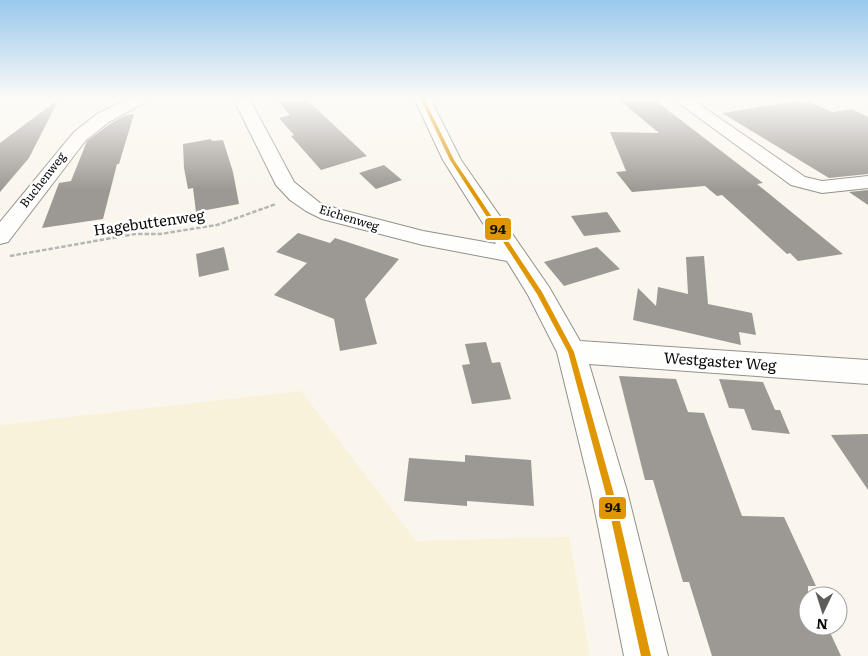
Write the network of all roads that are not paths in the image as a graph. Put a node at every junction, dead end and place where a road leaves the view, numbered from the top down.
1 (89, 129) edge
2 (257, 129) edge
3 (437, 129) edge
4 (723, 129) edge
5 (868, 182) edge
6 (0, 237) edge
7 (515, 255) junction
8 (571, 352) junction
9 (868, 372) edge
10 (646, 656) edge

1 - 6 street, Buchenweg
2 - 7 street, Eichenweg
3 - 7 street
4 - 5 street
7 - 8 street
8 - 9 street, Westgaster Weg
8 - 10 street

